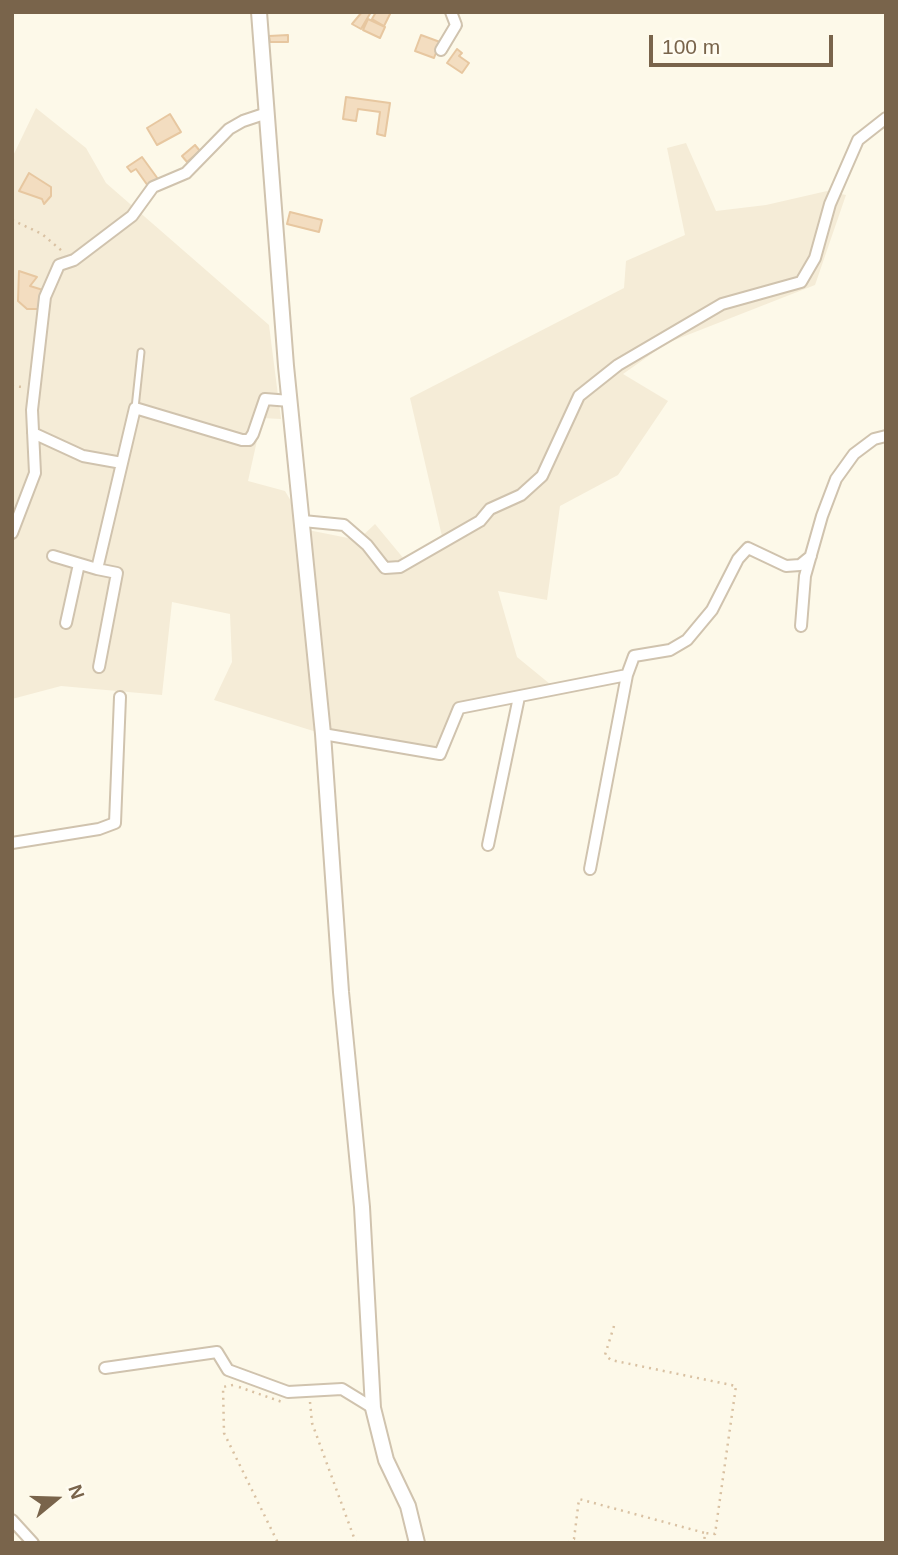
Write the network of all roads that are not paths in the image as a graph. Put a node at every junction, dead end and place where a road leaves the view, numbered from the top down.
1 (259, 12) edge
2 (451, 12) edge
3 (441, 50) dead end
4 (267, 113) junction
5 (886, 118) edge
6 (141, 352) dead end
7 (290, 401) junction
8 (135, 408) junction
9 (33, 433) junction
10 (886, 436) edge
11 (122, 463) junction
12 (303, 521) junction
13 (12, 533) edge
14 (52, 556) dead end
15 (811, 556) junction
16 (79, 564) junction
17 (97, 569) junction
18 (66, 623) dead end
19 (801, 626) dead end
20 (99, 667) dead end
21 (627, 676) junction
22 (120, 697) dead end
23 (519, 697) junction
24 (323, 734) junction
25 (12, 843) edge
26 (488, 845) dead end
27 (590, 869) dead end
28 (105, 1368) dead end
29 (373, 1408) junction
30 (12, 1520) edge
31 (33, 1543) edge
32 (416, 1543) edge

1 - 4 street
2 - 3 street
4 - 7 street
4 - 9 street
5 - 12 street
6 - 8 lane
7 - 8 street
7 - 12 street
8 - 11 street
9 - 11 street
9 - 13 street
10 - 15 street
11 - 17 street
12 - 24 street
14 - 16 street
15 - 19 street
15 - 21 street
16 - 17 street
16 - 18 street
17 - 20 street
21 - 23 street
21 - 27 street
22 - 25 street
23 - 24 street
23 - 26 street
24 - 29 street
28 - 29 street
29 - 32 street
30 - 31 street

